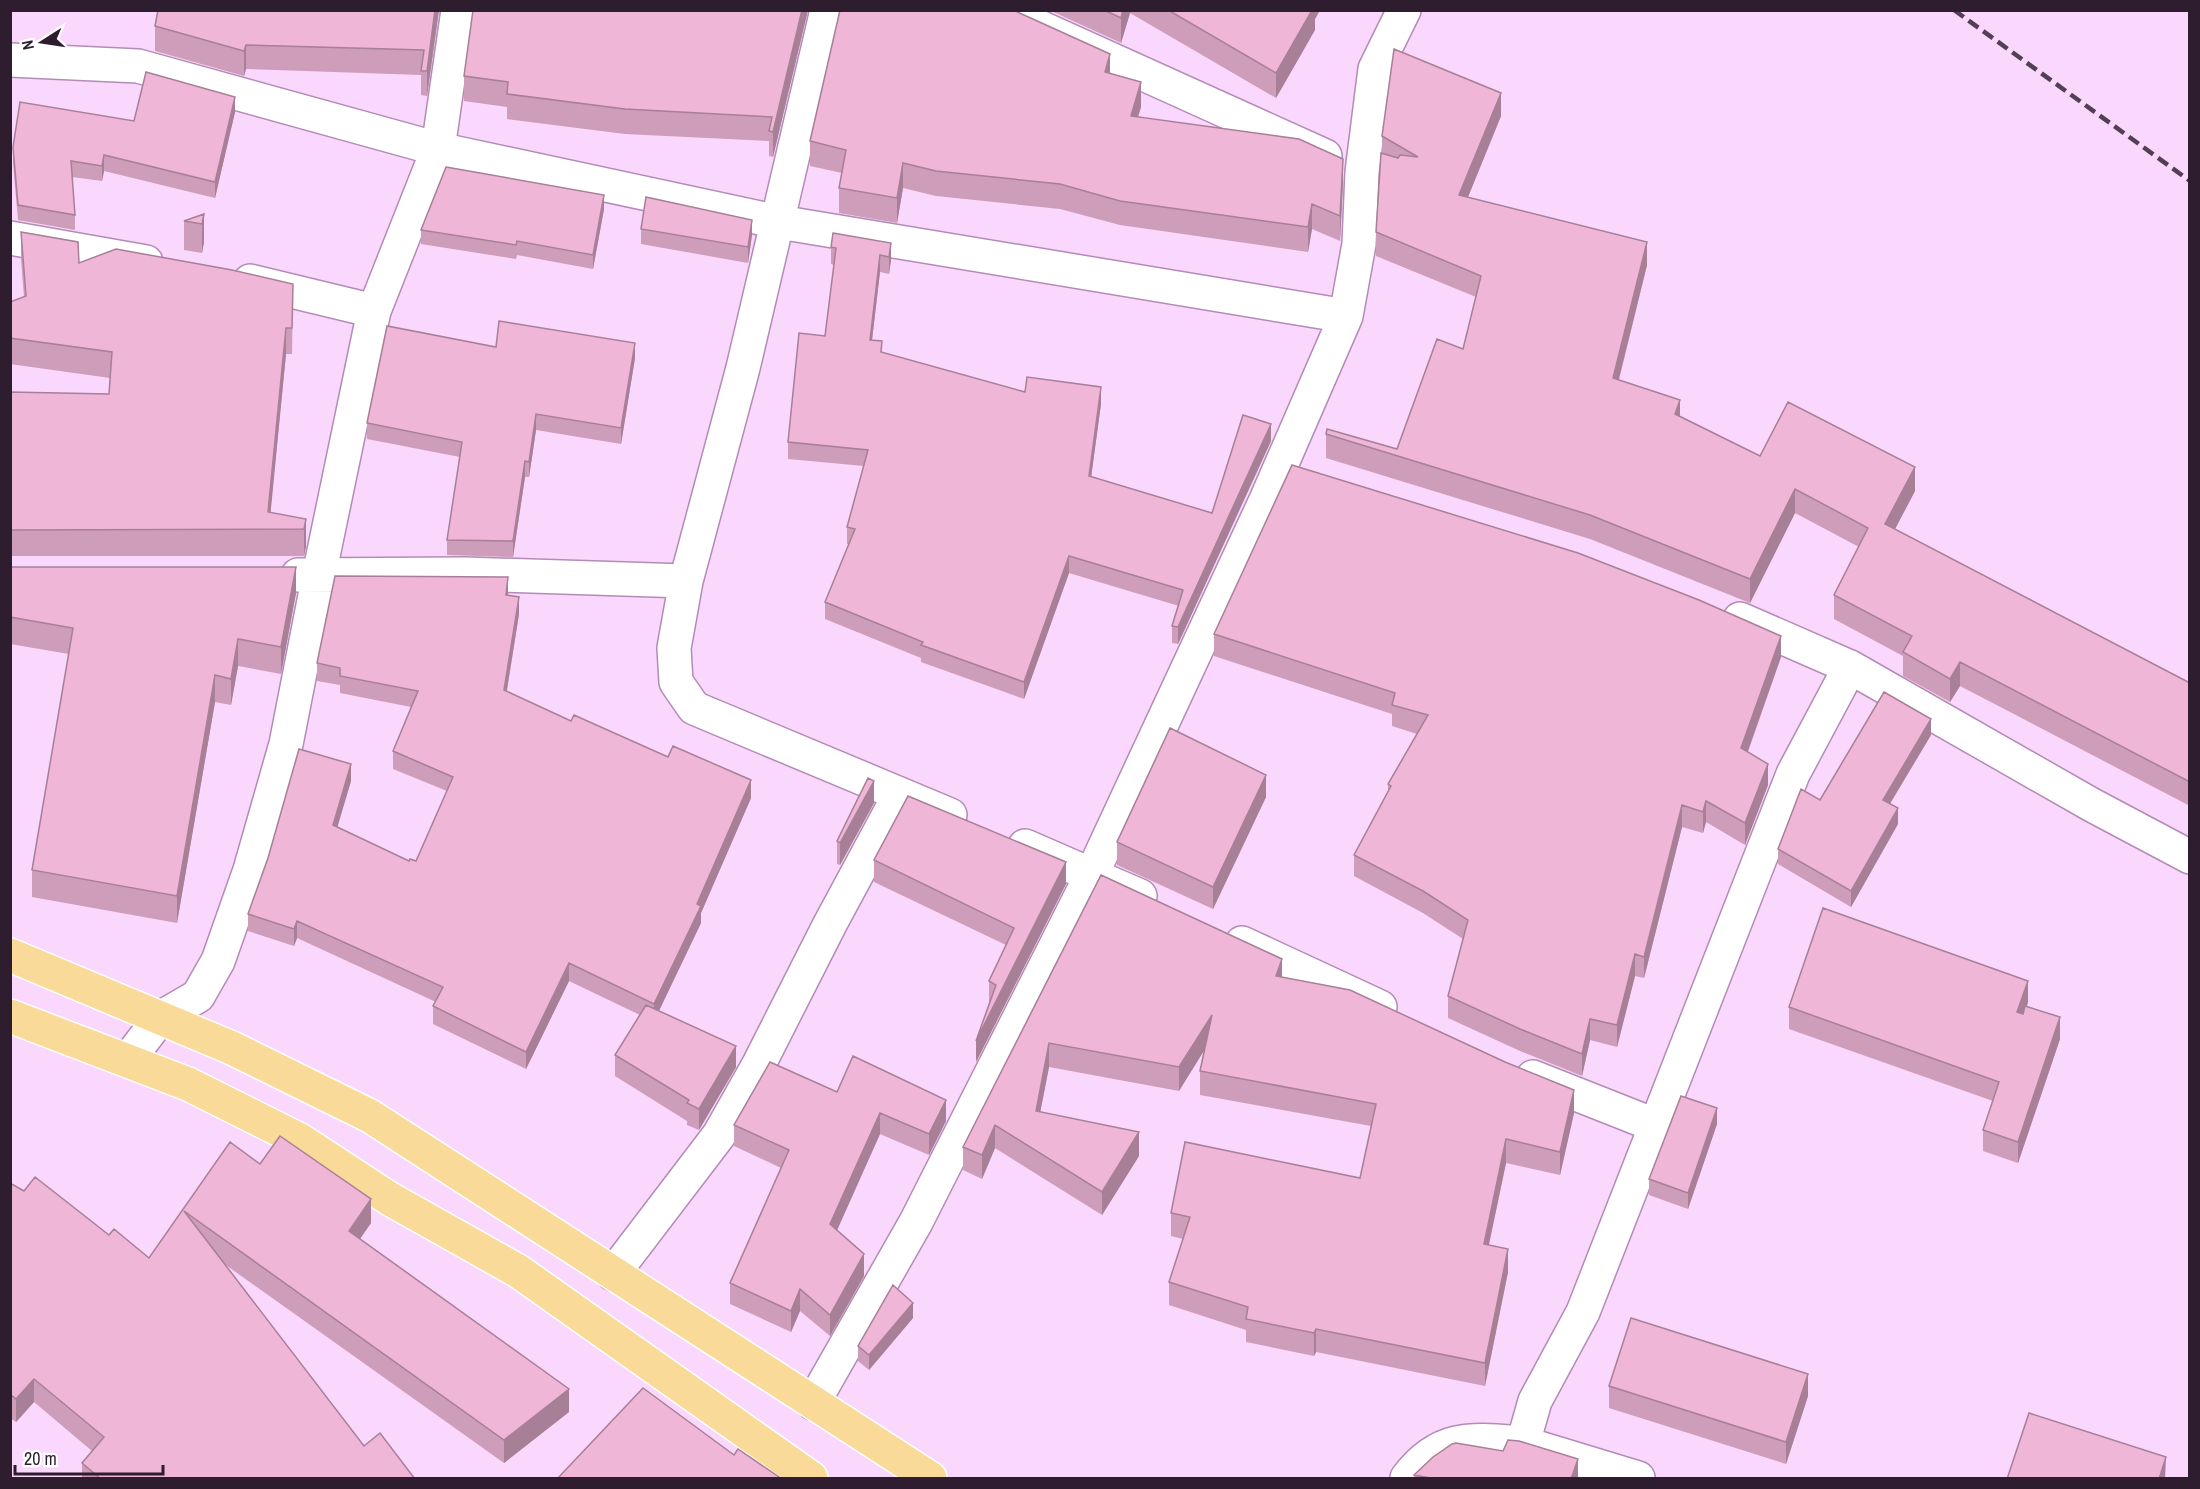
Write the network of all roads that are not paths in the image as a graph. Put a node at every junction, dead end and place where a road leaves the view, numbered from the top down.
1 (458, 10) edge
2 (827, 10) edge
3 (1002, 10) edge
4 (1404, 10) edge
5 (10, 60) edge
6 (438, 149) junction
7 (1362, 172) junction
8 (779, 222) junction
9 (10, 238) edge
10 (180, 268) edge
11 (225, 276) edge
12 (374, 310) junction
13 (1346, 316) junction
14 (1281, 464) junction
15 (1315, 474) edge
16 (271, 575) edge
17 (319, 575) junction
18 (686, 581) junction
19 (1716, 608) edge
20 (1850, 667) junction
21 (900, 794) junction
22 (2190, 856) edge
23 (1092, 874) junction
24 (1168, 909) edge
25 (1212, 929) edge
26 (10, 955) edge
27 (10, 1016) edge
28 (160, 1018) junction
29 (1406, 1019) edge
30 (128, 1060) junction
31 (1502, 1064) edge
32 (1657, 1126) junction
33 (613, 1274) junction
34 (813, 1403) junction
35 (1523, 1443) junction
36 (811, 1479) edge
37 (930, 1479) edge
38 (1407, 1479) edge
39 (1638, 1479) edge

1 - 6 street
2 - 8 street
3 - 7 street
4 - 7 street
5 - 6 street
6 - 8 street
6 - 12 street
7 - 13 street
8 - 13 street
8 - 18 street
9 - 10 street
11 - 12 street
12 - 17 street
13 - 14 street
14 - 15 street
14 - 23 street
16 - 17 street
17 - 18 street
17 - 28 street
18 - 21 street
19 - 20 street
20 - 22 street
20 - 32 street
21 - 23 street
21 - 33 street
23 - 24 street
23 - 34 street
25 - 29 street
26 - 28 main road
27 - 30 main road
28 - 30 street
28 - 33 main road
30 - 36 main road
31 - 32 street
32 - 35 street
33 - 34 main road
34 - 37 main road
35 - 38 street
35 - 39 street

